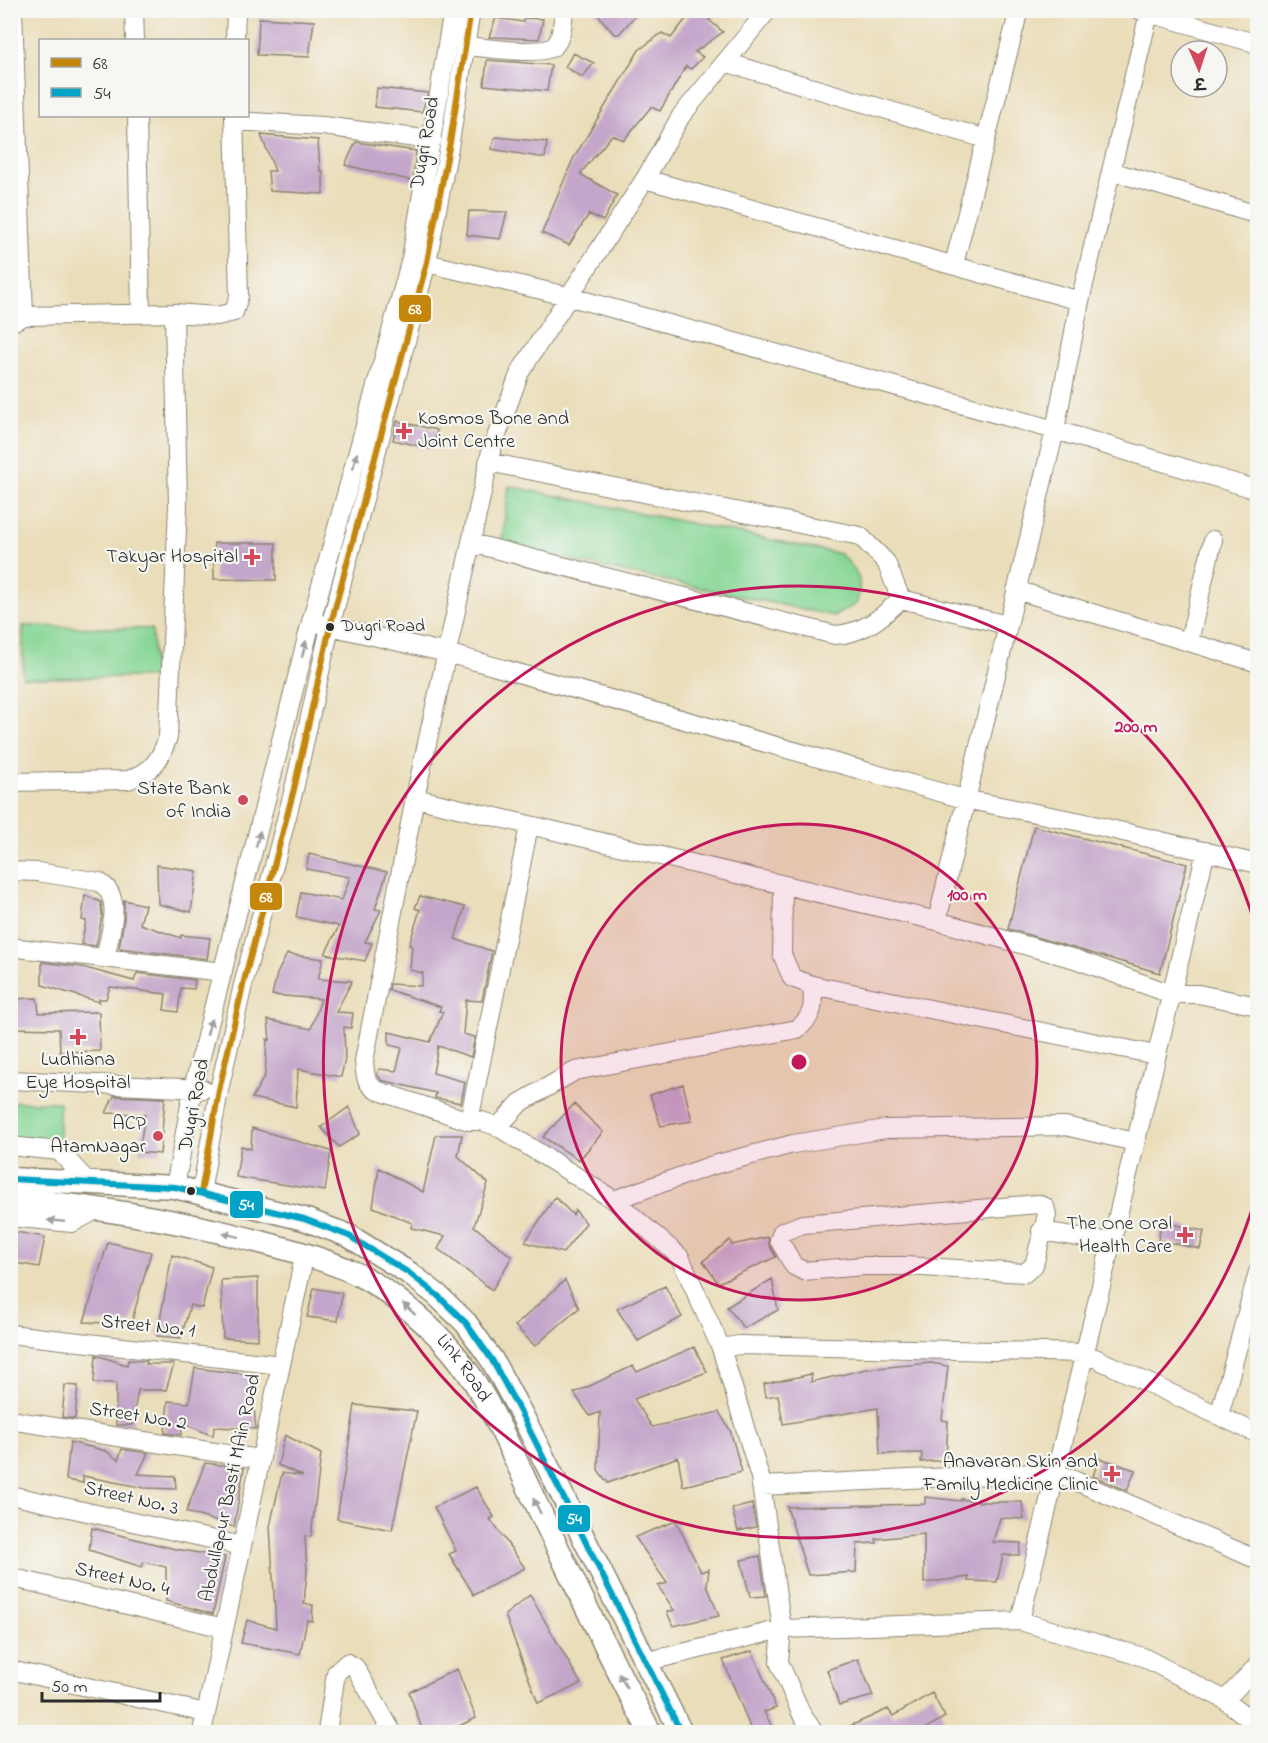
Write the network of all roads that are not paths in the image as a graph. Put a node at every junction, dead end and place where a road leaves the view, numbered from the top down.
1 (13, 10) edge
2 (134, 10) edge
3 (236, 10) edge
4 (453, 10) edge
5 (471, 10) edge
6 (564, 10) edge
7 (768, 10) edge
8 (1019, 10) edge
9 (1144, 12) edge
10 (135, 39) edge
11 (235, 39) edge
12 (1257, 44) edge
13 (465, 46) junction
14 (725, 62) junction
15 (137, 117) edge
16 (234, 118) edge
17 (986, 139) junction
18 (432, 140) junction
19 (1111, 171) junction
20 (645, 179) junction
21 (1257, 215) edge
22 (419, 261) junction
23 (954, 264) junction
24 (567, 296) junction
25 (1080, 301) junction
26 (174, 313) junction
27 (141, 314) junction
28 (17, 320) edge
29 (1054, 430) junction
30 (488, 462) junction
31 (1257, 490) edge
32 (1213, 540) dead end
33 (471, 543) junction
34 (1016, 590) junction
35 (902, 599) junction
36 (311, 622) junction
37 (1007, 625) junction
38 (330, 627) junction
39 (1189, 641) junction
40 (447, 653) junction
41 (1257, 663) edge
42 (10, 782) edge
43 (415, 798) junction
44 (964, 799) junction
45 (529, 826) junction
46 (1206, 850) junction
47 (1257, 864) edge
48 (10, 871) edge
49 (783, 886) junction
50 (937, 921) junction
51 (10, 947) edge
52 (105, 958) junction
53 (223, 972) junction
54 (812, 985) junction
55 (1171, 994) junction
56 (1257, 1006) edge
57 (1156, 1055) junction
58 (10, 1080) edge
59 (193, 1088) junction
60 (219, 1090) junction
61 (469, 1121) junction
62 (498, 1127) junction
63 (1135, 1142) junction
64 (10, 1146) edge
65 (10, 1179) edge
66 (90, 1184) junction
67 (175, 1187) junction
68 (201, 1193) junction
69 (10, 1199) edge
70 (614, 1200) junction
71 (98, 1209) junction
72 (10, 1217) edge
73 (1041, 1231) junction
74 (1111, 1242) junction
75 (305, 1253) junction
76 (1257, 1272) edge
77 (10, 1334) edge
78 (721, 1348) junction
79 (1084, 1353) junction
80 (281, 1365) junction
81 (1219, 1416) junction
82 (10, 1420) edge
83 (1257, 1434) edge
84 (259, 1459) junction
85 (1055, 1472) junction
86 (761, 1486) junction
87 (10, 1495) edge
88 (242, 1546) junction
89 (1257, 1560) edge
90 (10, 1577) edge
91 (1020, 1621) junction
92 (224, 1628) junction
93 (782, 1629) junction
94 (645, 1662) junction
95 (1257, 1665) edge
96 (10, 1670) edge
97 (1225, 1700) junction
98 (206, 1713) junction
99 (1257, 1726) edge
100 (202, 1732) edge
101 (327, 1732) edge
102 (393, 1732) edge
103 (650, 1732) edge
104 (681, 1732) edge
105 (814, 1732) edge

1 - 28 street
2 - 10 street
3 - 11 street
4 - 18 street, Dugri Road
5 - 13 street, Dugri Road
6 - 13 street
7 - 14 street
8 - 17 street
9 - 12 street
9 - 19 street
13 - 22 street, Dugri Road
14 - 17 street
14 - 20 street
15 - 27 street
16 - 18 street
16 - 26 street
17 - 23 street
18 - 22 street, Dugri Road
19 - 21 street
19 - 25 street
20 - 23 street
20 - 24 street
22 - 24 street
36 -> 22 street, Dugri Road
22 - 38 street, Dugri Road
23 - 25 street
24 - 29 street
24 - 30 street
25 - 29 street
26 - 27 street
26 - 42 street
27 - 28 street
29 - 31 street
29 - 34 street
30 - 33 street
30 - 35 street
32 - 39 street
33 - 35 street
33 - 40 street
34 - 37 street
34 - 39 street
35 - 37 street
36 - 38 street
53 -> 36 street, Dugri Road
37 - 44 street
38 - 40 street
38 - 60 street, Dugri Road
39 - 41 street
40 - 43 street
40 - 44 street
43 - 45 street
43 - 61 street
44 - 46 street
44 - 50 street
45 - 49 street
45 - 61 street
46 - 47 street
46 - 55 street
48 - 52 street
49 - 50 street
49 - 54 street
50 - 55 street
51 - 52 street
52 - 53 street
59 -> 53 street, Dugri Road
54 - 57 street
54 - 62 street
55 - 56 street
55 - 57 street
57 - 63 street
58 - 59 street
59 - 60 street
59 - 67 street, Dugri Road
60 - 68 street, Dugri Road
61 - 62 street
62 - 70 street
63 - 70 street
63 - 74 street
64 - 66 street
65 - 66 main road, Link Road
66 - 67 main road, Link Road
67 - 68 main road, Link Road
68 - 94 main road, Link Road
69 - 71 main road, Link Road
70 - 78 street
71 -> 72 street
75 -> 71 main road, Link Road
73 - 73 street
73 - 74 street
74 - 79 street
75 - 80 street, Abdullapur Basti MAin Road
103 -> 75 main road, Link Road
76 - 81 street
77 - 80 street, Street No. 1
78 - 79 street
78 - 86 street
79 - 81 street
79 - 85 street
80 - 84 street, Abdullapur Basti MAin Road
81 - 83 street
82 - 84 street, Street No. 2
84 - 88 street, Abdullapur Basti MAin Road
85 - 86 street
85 - 89 street
85 - 91 street
86 - 93 street
87 - 88 street, Street No. 3
88 - 92 street, Abdullapur Basti MAin Road
90 - 92 street, Street No. 4
91 - 93 street
91 - 97 street
92 - 98 street, Abdullapur Basti MAin Road
93 - 94 street
93 - 105 street
94 - 104 main road, Link Road
95 - 97 street
96 - 98 street
97 - 99 street
98 - 100 street, Abdullapur Basti MAin Road
101 - 102 street

